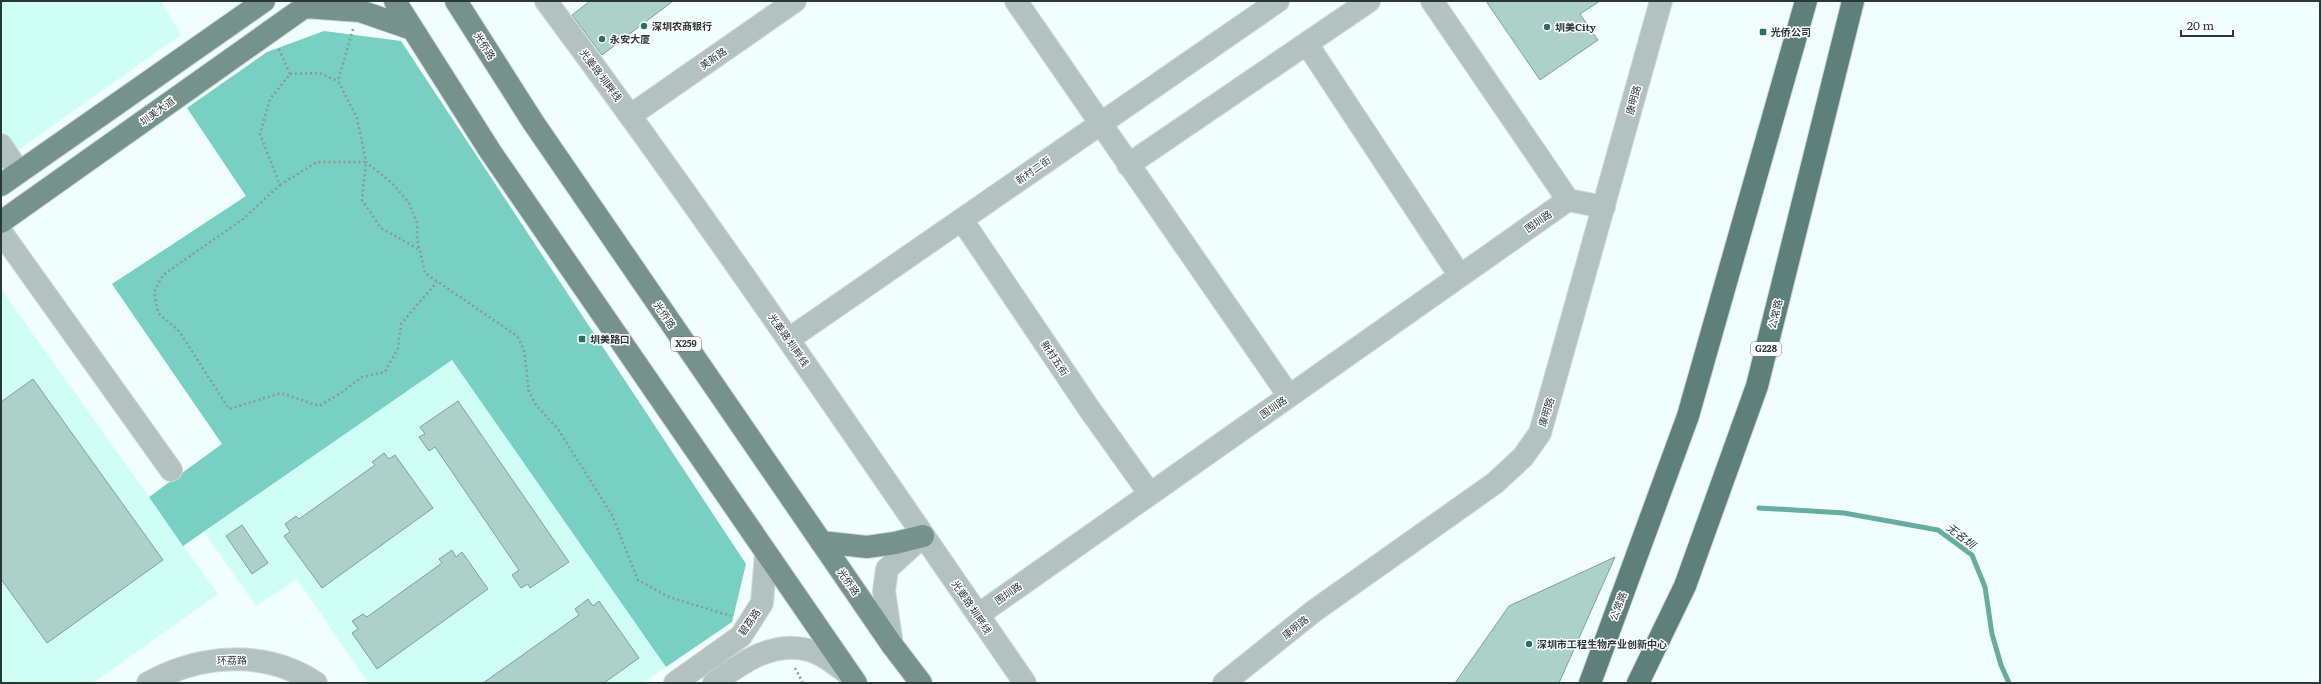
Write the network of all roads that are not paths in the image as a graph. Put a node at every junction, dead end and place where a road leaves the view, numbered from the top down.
1 (264, 1) edge
2 (395, 1) edge
3 (456, 1) edge
4 (546, 1) edge
5 (795, 1) edge
6 (1278, 1) edge
7 (1369, 1) edge
8 (1432, 1) edge
9 (1661, 1) edge
10 (1806, 1) edge
11 (1853, 1) edge
12 (1021, 3) edge
13 (308, 4) edge
14 (412, 29) junction
15 (1307, 44) junction
16 (631, 115) junction
17 (1101, 124) junction
18 (1, 145) edge
19 (1128, 165) junction
20 (19, 172) junction
21 (1, 185) edge
22 (1568, 200) junction
23 (1604, 207) junction
24 (962, 220) junction
25 (1, 222) edge
26 (1, 232) edge
27 (1460, 276) junction
28 (789, 339) junction
29 (1289, 396) junction
30 (171, 470) dead end
31 (1150, 494) junction
32 (923, 536) junction
33 (821, 542) junction
34 (766, 554) junction
35 (978, 615) junction
36 (892, 645) junction
37 (853, 679) edge
38 (148, 683) edge
39 (316, 683) edge
40 (675, 683) edge
41 (714, 683) edge
42 (921, 683) edge
43 (1025, 683) edge
44 (1224, 683) edge
45 (1590, 683) edge
46 (1638, 683) edge

1 - 20 main road
2 - 14 main road
3 - 33 main road, 光侨路 / X259
4 - 16 street, 光姜路 圳畔线
5 - 16 street, 美新路
6 - 17 street, 新村二街
7 - 15 street
8 - 22 street
9 - 23 street, 康明路
10 - 45 highway, 公常路
11 - 46 highway, 公常路 / G228
12 - 17 street
13 - 14 main road
13 - 25 main road, 圳美大道
14 - 34 main road
15 - 19 street
15 - 27 street
16 - 28 street, 光姜路 圳畔线
17 - 19 street
17 - 24 street, 新村二街
18 - 20 street
19 - 29 street
20 - 21 main road
22 - 23 street
22 - 27 street, 围圳路
23 - 44 street, 康明路
24 - 28 street, 新村二街
24 - 31 street, 新村五街
26 - 30 street
27 - 29 street, 围圳路
28 - 32 street, 光姜路 圳畔线
29 - 31 street, 围圳路
31 - 35 street, 围圳路
32 - 33 main road
32 - 35 street, 光姜路 圳畔线
32 - 36 street
33 - 36 main road, 光侨路 / X259
34 - 37 main road
34 - 40 street, 碧荔路
35 - 43 street, 光姜路 圳畔线
36 - 42 main road, 光侨路 / X259
37 - 41 street
38 - 39 street, 环荔路

